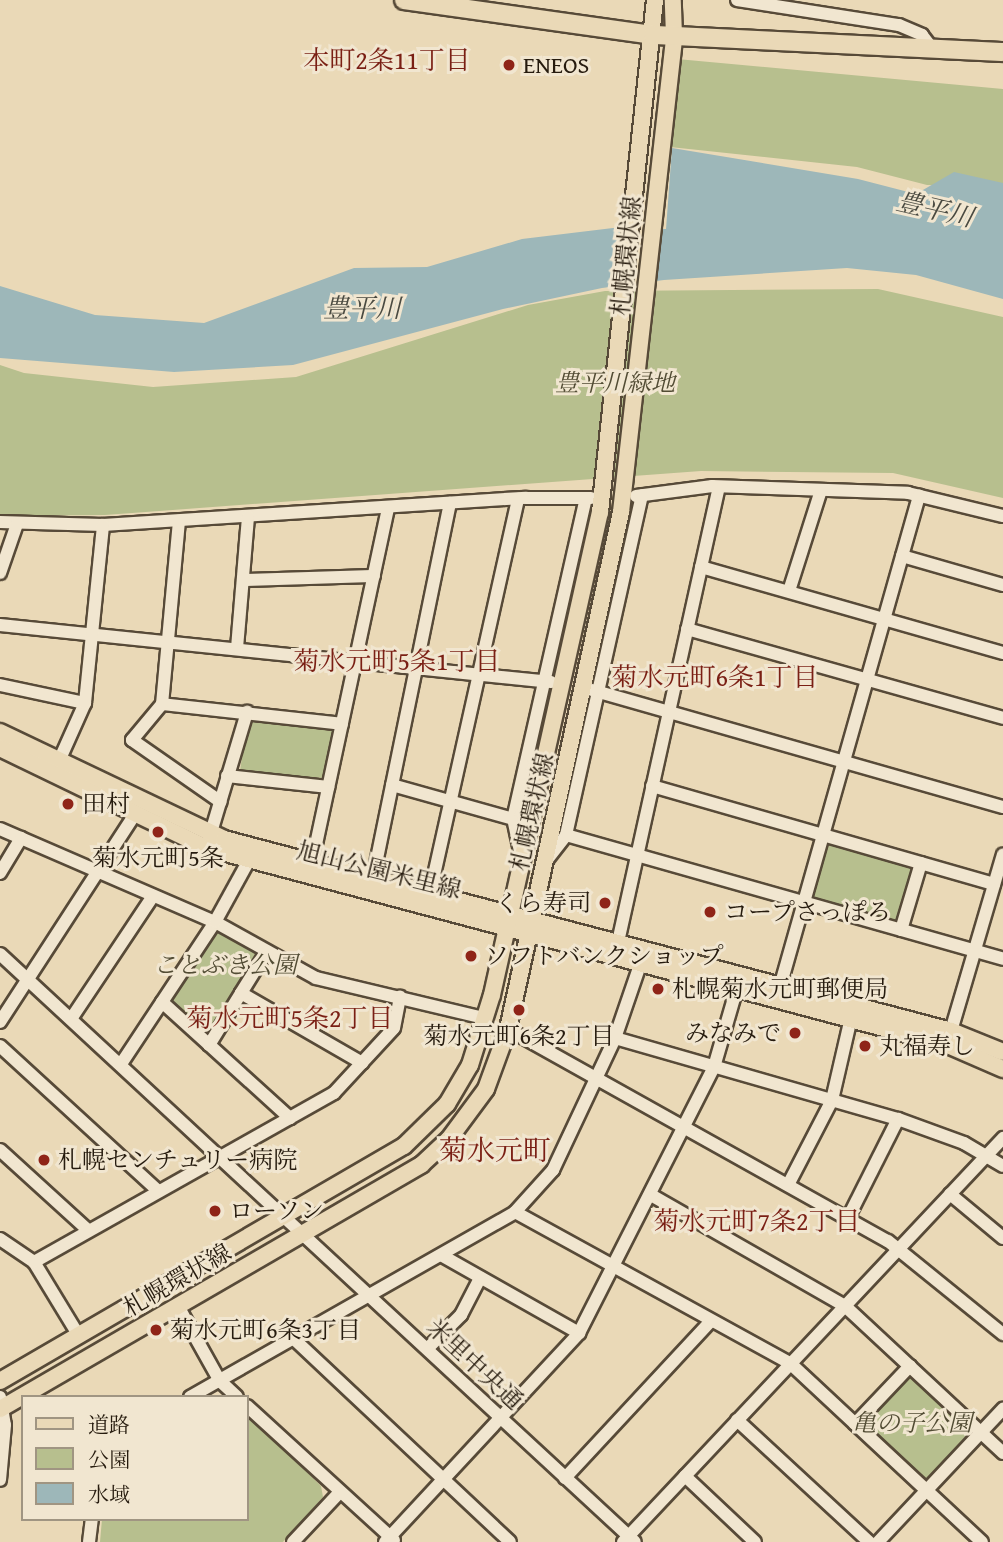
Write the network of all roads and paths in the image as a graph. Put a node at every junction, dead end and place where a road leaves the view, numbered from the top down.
1 (404, 0) edge
2 (655, 0) edge
3 (673, 0) edge
4 (737, 0) edge
5 (654, 34) junction
6 (674, 36) junction
7 (931, 47) junction
8 (1003, 52) edge
9 (719, 487) junction
10 (821, 490) junction
11 (919, 496) junction
12 (517, 499) junction
13 (450, 503) junction
14 (387, 507) junction
15 (248, 516) junction
16 (1003, 516) edge
17 (179, 521) junction
18 (0, 522) edge
19 (17, 524) junction
20 (103, 525) junction
21 (902, 556) junction
22 (701, 567) junction
23 (0, 573) edge
24 (374, 576) junction
25 (244, 580) junction
26 (1003, 585) edge
27 (789, 591) junction
28 (884, 619) junction
29 (0, 625) edge
30 (687, 629) junction
31 (95, 635) junction
32 (166, 640) junction
33 (237, 648) junction
34 (1003, 653) edge
35 (356, 661) junction
36 (416, 667) junction
37 (478, 673) junction
38 (866, 680) junction
39 (548, 682) junction
40 (0, 685) edge
41 (594, 691) junction
42 (85, 703) junction
43 (162, 704) junction
44 (247, 712) junction
45 (668, 712) junction
46 (1003, 718) edge
47 (342, 724) junction
48 (0, 732) edge
49 (0, 748) edge
50 (59, 761) junction
51 (843, 761) junction
52 (227, 776) junction
53 (392, 785) junction
54 (652, 786) junction
55 (328, 787) junction
56 (451, 799) junction
57 (221, 802) junction
58 (1003, 807) edge
59 (135, 814) junction
60 (513, 819) junction
61 (0, 829) edge
62 (566, 835) junction
63 (822, 835) junction
64 (21, 838) junction
65 (209, 841) junction
66 (254, 854) junction
67 (1003, 854) edge
68 (637, 855) junction
69 (521, 856) junction
70 (312, 863) junction
71 (921, 863) junction
72 (542, 867) junction
73 (98, 872) junction
74 (0, 873) edge
75 (373, 878) junction
76 (994, 884) junction
77 (430, 893) junction
78 (153, 895) junction
79 (803, 902) junction
80 (509, 918) junction
81 (215, 922) junction
82 (531, 924) junction
83 (901, 930) junction
84 (618, 942) junction
85 (267, 951) junction
86 (975, 951) junction
87 (0, 954) edge
88 (1003, 959) edge
89 (641, 962) junction
90 (28, 979) junction
91 (737, 988) junction
92 (779, 992) junction
93 (241, 993) junction
94 (400, 996) junction
95 (162, 1002) junction
96 (484, 1018) junction
97 (851, 1018) junction
98 (71, 1019) junction
99 (0, 1022) edge
100 (508, 1029) junction
101 (951, 1031) junction
102 (615, 1038) junction
103 (209, 1045) junction
104 (0, 1046) edge
105 (1003, 1052) edge
106 (362, 1063) junction
107 (121, 1064) junction
108 (714, 1067) junction
109 (1003, 1069) edge
110 (597, 1079) junction
111 (832, 1100) junction
112 (290, 1118) junction
113 (898, 1119) junction
114 (684, 1128) junction
115 (1003, 1138) edge
116 (988, 1155) junction
117 (222, 1157) junction
118 (3, 1158) edge
119 (1003, 1166) edge
120 (788, 1185) junction
121 (157, 1190) junction
122 (950, 1194) junction
123 (651, 1195) junction
124 (515, 1212) junction
125 (287, 1217) junction
126 (848, 1218) junction
127 (88, 1230) junction
128 (305, 1233) junction
129 (1003, 1238) edge
130 (0, 1239) edge
131 (900, 1248) junction
132 (441, 1255) junction
133 (34, 1262) junction
134 (615, 1266) junction
135 (480, 1278) junction
136 (371, 1296) junction
137 (178, 1306) junction
138 (845, 1306) junction
139 (711, 1321) junction
140 (579, 1333) junction
141 (1003, 1334) edge
142 (79, 1336) junction
143 (294, 1339) junction
144 (428, 1348) junction
145 (791, 1364) junction
146 (910, 1366) junction
147 (0, 1381) edge
148 (220, 1381) junction
149 (194, 1395) edge
150 (235, 1395) edge
151 (1, 1405) edge
152 (248, 1407) edge
153 (1003, 1409) edge
154 (502, 1418) junction
155 (737, 1420) junction
156 (855, 1424) junction
157 (981, 1433) junction
158 (1003, 1453) edge
159 (685, 1476) junction
160 (565, 1478) junction
161 (443, 1479) junction
162 (0, 1480) edge
163 (926, 1491) junction
164 (339, 1493) junction
165 (92, 1521) edge
166 (390, 1540) edge
167 (629, 1540) edge
168 (89, 1542) edge
169 (293, 1542) edge
170 (510, 1542) edge
171 (755, 1542) edge
172 (869, 1542) edge
173 (878, 1542) edge
174 (982, 1542) edge

1 - 5 highway
2 - 5 main road, 札幌環状線
3 - 6 main road, 札幌環状線
4 - 7 street
5 - 6 highway
5 - 69 main road, 札幌環状線
6 - 7 highway
6 - 72 main road, 札幌環状線
7 - 8 highway
9 - 10 street
9 - 22 street
9 - 41 street
10 - 11 street
10 - 27 street
11 - 16 street
11 - 21 street
12 - 13 street
12 - 37 street
12 - 39 street
13 - 14 street
13 - 36 street
14 - 15 street
14 - 24 street
15 - 17 street
15 - 25 street
17 - 20 street
17 - 32 street
18 - 19 street
19 - 20 street
19 - 23 street
20 - 31 street
21 - 26 street
21 - 28 street
22 - 27 street
22 - 30 street
24 - 25 street
24 - 35 street
25 - 33 street
27 - 28 street
28 - 34 street
28 - 38 street
29 - 31 street
30 - 38 street
30 - 45 street
31 - 32 street
31 - 42 street
32 - 33 street
32 - 43 street
33 - 35 street
35 - 36 street
35 - 47 street
36 - 37 street
36 - 53 street
37 - 39 street
37 - 56 street
38 - 46 street
38 - 51 street
39 - 60 street
40 - 42 street
41 - 45 street
41 - 62 street
42 - 50 street
43 - 44 street
43 - 57 street
44 - 47 street
44 - 52 street
45 - 51 street
45 - 54 street
47 - 55 street
48 - 50 main road, 旭山公園米里線
49 - 59 main road, 旭山公園米里線
50 - 65 main road, 旭山公園米里線
51 - 58 street
51 - 63 street
52 - 55 street
52 - 57 street
53 - 56 street
53 - 75 street
54 - 63 street
54 - 68 street
55 - 70 street
56 - 60 street
56 - 77 street
57 - 65 street
59 - 65 main road, 旭山公園米里線
59 - 73 street
60 - 69 street
61 - 64 street
62 - 68 street
62 - 72 street
63 - 71 street
63 - 79 street
64 - 73 street
64 - 74 street
65 - 66 main road, 旭山公園米里線
66 - 70 main road, 旭山公園米里線
66 - 80 main road, 旭山公園米里線
66 - 81 street
67 - 76 street
68 - 79 street
68 - 84 street
69 - 80 main road, 札幌環状線
70 - 75 main road, 旭山公園米里線
71 - 76 street
71 - 83 street
72 - 82 main road, 札幌環状線
73 - 78 street
73 - 90 street
75 - 77 main road, 旭山公園米里線
76 - 86 street
77 - 80 main road, 旭山公園米里線
78 - 81 street
78 - 98 street
79 - 83 street
79 - 92 street
80 - 82 main road, 旭山公園米里線
80 - 96 main road, 札幌環状線
81 - 85 street
81 - 95 street
82 - 84 main road, 旭山公園米里線
82 - 89 main road, 旭山公園米里線
82 - 100 main road, 札幌環状線
83 - 86 street
84 - 92 main road, 旭山公園米里線
85 - 93 street
85 - 94 street
86 - 88 street
86 - 101 street
87 - 90 street, 米里中央通
89 - 91 main road, 旭山公園米里線
89 - 102 street
90 - 98 street, 米里中央通
90 - 99 street
91 - 92 main road, 旭山公園米里線
91 - 108 street
92 - 97 main road, 旭山公園米里線
92 - 101 main road, 旭山公園米里線
93 - 103 street
93 - 106 street
94 - 96 street
94 - 106 street
95 - 103 street
95 - 107 street
96 - 125 main road, 札幌環状線
97 - 109 main road, 旭山公園米里線
97 - 111 street
98 - 107 street, 米里中央通
100 - 110 street
100 - 128 main road, 札幌環状線
101 - 105 main road, 旭山公園米里線
102 - 108 street
102 - 110 street
103 - 112 street
104 - 121 street
106 - 112 street
107 - 117 street, 米里中央通
108 - 111 street
108 - 114 street
110 - 114 street
110 - 124 street
111 - 113 street
111 - 120 street
112 - 117 street
113 - 116 street
113 - 126 street
114 - 120 street
114 - 123 street
115 - 116 street
116 - 119 street
116 - 122 street
117 - 121 street
117 - 125 street, 米里中央通
118 - 127 street
120 - 126 street
121 - 127 street
122 - 129 street
122 - 131 street
123 - 134 street
123 - 138 street
124 - 132 street
124 - 134 street
125 - 128 street, 米里中央通
125 - 142 main road, 札幌環状線
126 - 131 street
127 - 133 street
128 - 136 street, 米里中央通
128 - 137 main road, 札幌環状線
130 - 133 street
131 - 138 street
131 - 141 street
132 - 135 street
132 - 136 street
133 - 142 street
134 - 139 street
134 - 140 street
135 - 140 street
135 - 144 street
136 - 143 street
136 - 144 street, 米里中央通
137 - 148 street
137 - 151 main road, 札幌環状線
138 - 145 street
138 - 146 street
139 - 145 street
139 - 160 street
140 - 154 street
142 - 147 main road, 札幌環状線
143 - 148 street
143 - 161 street
144 - 154 street, 米里中央通
145 - 155 street
145 - 156 street
146 - 156 street
146 - 157 street
148 - 149 street
148 - 150 street
151 - 162 street
152 - 164 street
153 - 157 street
154 - 160 street, 米里中央通
154 - 161 street
155 - 159 street
155 - 172 street
156 - 163 street
157 - 158 street
157 - 163 street
159 - 167 street
159 - 171 street
160 - 167 street, 米里中央通
161 - 166 street
161 - 170 street
163 - 173 street
163 - 174 street
164 - 166 street
164 - 169 street
165 - 168 street

